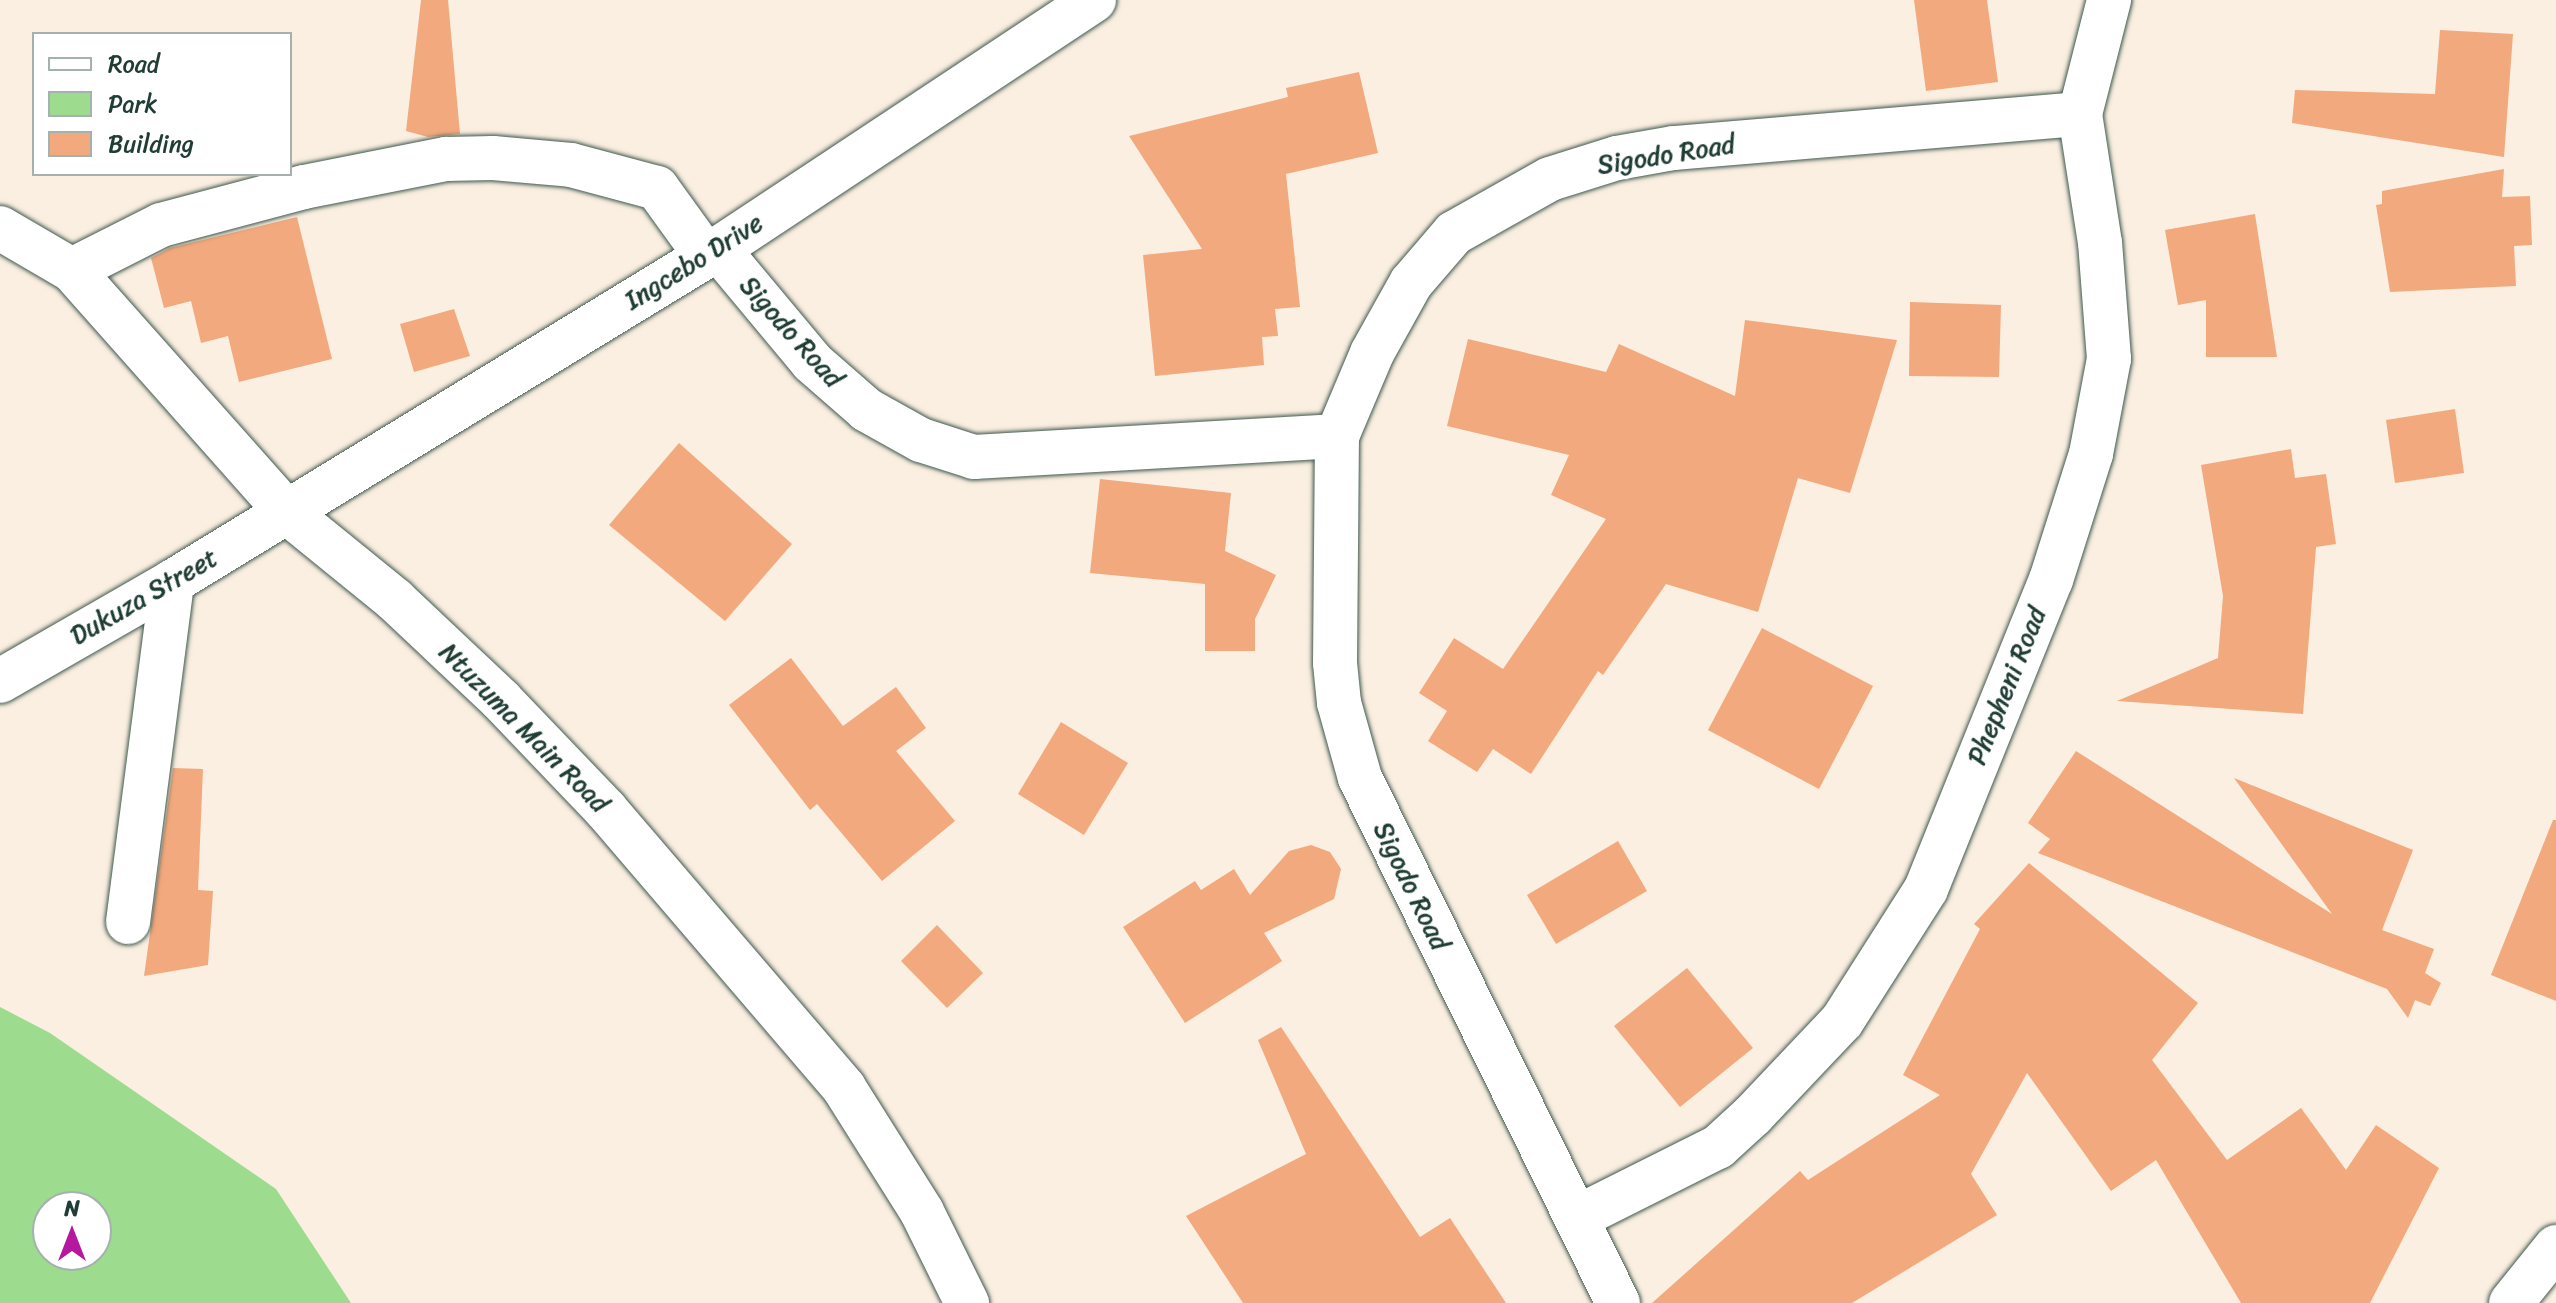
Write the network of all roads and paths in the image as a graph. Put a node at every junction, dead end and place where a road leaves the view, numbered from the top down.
1 (1094, 0) edge
2 (2109, 0) edge
3 (2080, 114) junction
4 (0, 228) edge
5 (712, 252) junction
6 (72, 270) junction
7 (1337, 436) junction
8 (288, 513) junction
9 (172, 582) junction
10 (0, 681) edge
11 (128, 922) dead end
12 (1578, 1217) junction
13 (2556, 1247) edge
14 (967, 1303) edge
15 (1618, 1303) edge
16 (2511, 1303) edge

1 - 5 street, Ingcebo Drive
2 - 3 street, Phepheni Road
3 - 7 street, Sigodo Road
3 - 12 street, Phepheni Road
4 - 6 street, Ntuzuma Main Road
5 - 6 street, Sigodo Road
5 - 7 street, Sigodo Road
5 - 8 street, Ingcebo Drive
6 - 8 street, Ntuzuma Main Road
7 - 12 street, Sigodo Road
8 - 9 street, Dukuza Street
8 - 14 street, Ntuzuma Main Road
9 - 10 street, Dukuza Street
9 - 11 street
12 - 15 street, Sigodo Road
13 - 16 street

